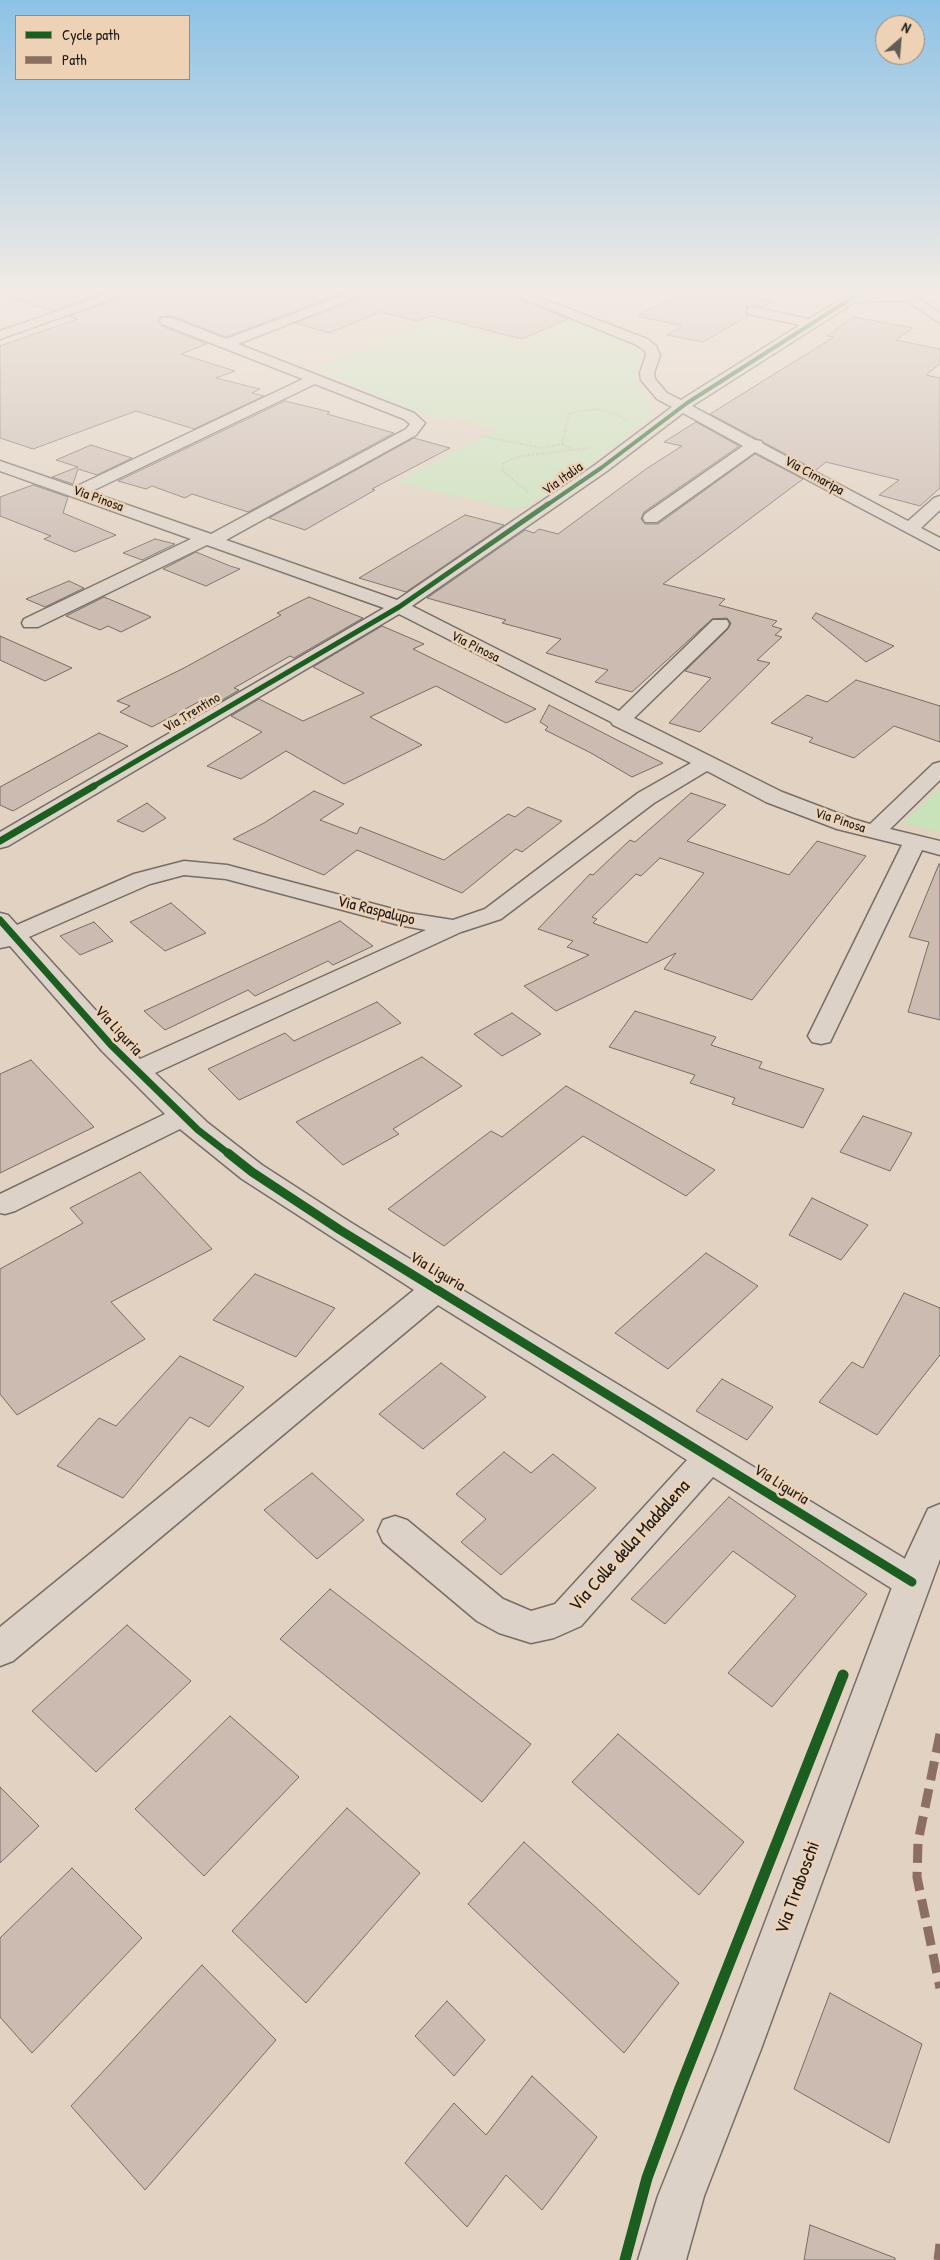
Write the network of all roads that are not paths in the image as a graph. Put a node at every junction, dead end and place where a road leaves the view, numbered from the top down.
1 (283, 394) edge
2 (353, 394) edge
3 (661, 394) edge
4 (702, 394) edge
5 (682, 407) junction
6 (756, 444) junction
7 (0, 466) edge
8 (78, 492) junction
9 (940, 501) edge
10 (651, 518) dead end
11 (910, 529) junction
12 (210, 539) junction
13 (940, 545) edge
14 (399, 607) junction
15 (31, 623) dead end
16 (720, 624) dead end
17 (620, 721) junction
18 (705, 764) junction
19 (940, 768) edge
20 (874, 832) junction
21 (0, 841) edge
22 (915, 842) junction
23 (940, 848) edge
24 (454, 927) junction
25 (5, 932) edge
26 (821, 1036) dead end
27 (137, 1071) junction
28 (183, 1116) junction
29 (5, 1204) dead end
30 (438, 1288) junction
31 (710, 1457) junction
32 (940, 1519) edge
33 (395, 1531) dead end
34 (912, 1582) junction
35 (0, 1648) edge
36 (662, 2260) edge

1 - 8 street
2 - 12 street
3 - 5 street, Via Cimaripa
4 - 5 street, Via Italia
5 - 6 street, Via Cimaripa
5 - 14 street, Via Italia
6 - 10 street
6 - 11 street, Via Cimaripa
7 - 8 street, Via Pinosa
8 - 12 street, Via Pinosa
9 - 11 street
11 - 13 street, Via Cimaripa
12 - 14 street, Via Pinosa
12 - 15 street
14 - 17 street, Via Pinosa
14 - 21 street, Via Trentino
16 - 17 street
17 - 18 street, Via Pinosa
18 - 20 street, Via Pinosa
18 - 24 street, Via Raspalupo
19 - 20 street
20 - 22 street, Via Pinosa
22 - 23 street, Via Pinosa
22 - 26 street
24 - 25 street, Via Raspalupo
24 - 27 street
25 - 27 street, Via Liguria
27 - 28 street, Via Liguria
28 - 29 street
28 - 30 street, Via Liguria
30 - 31 street, Via Liguria
30 - 35 street
31 - 33 street, Via Colle della Maddalena
31 - 34 street, Via Liguria
32 - 34 street, Via Tiraboschi
34 - 36 street, Via Tiraboschi

